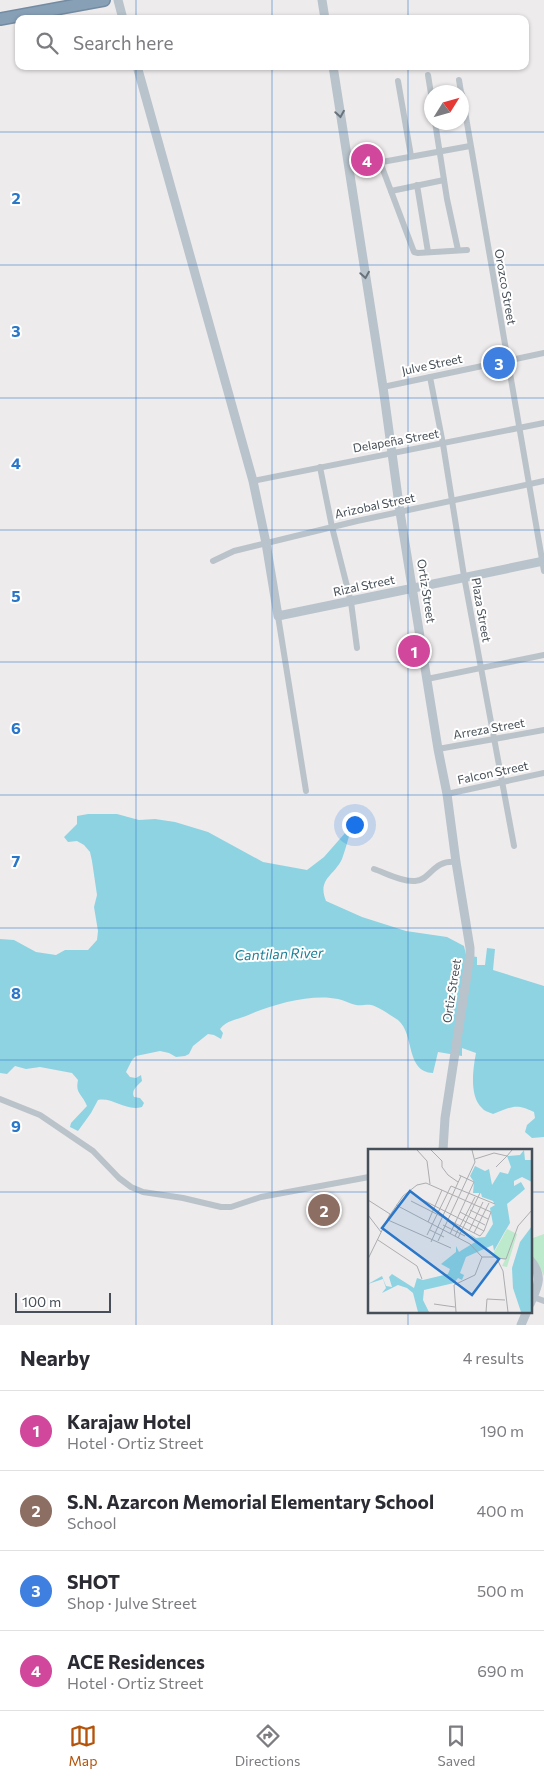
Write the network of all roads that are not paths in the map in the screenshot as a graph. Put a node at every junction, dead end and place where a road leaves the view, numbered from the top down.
1 (104, 0) edge
2 (118, 0) edge
3 (322, 0) edge
4 (22, 15) edge
5 (122, 15) edge
6 (324, 15) edge
7 (15, 16) edge
8 (0, 19) edge
9 (138, 70) edge
10 (334, 70) edge
11 (428, 75) dead end
12 (459, 80) dead end
13 (398, 81) dead end
14 (430, 85) edge
15 (460, 85) edge
16 (436, 130) edge
17 (467, 130) edge
18 (470, 146) junction
19 (439, 151) junction
20 (411, 156) junction
21 (380, 162) junction
22 (348, 168) junction
23 (444, 180) junction
24 (418, 185) junction
25 (391, 191) junction
26 (458, 250) junction
27 (466, 250) dead end
28 (428, 252) junction
29 (544, 353) edge
30 (506, 360) junction
31 (430, 377) junction
32 (383, 388) junction
33 (544, 423) edge
34 (518, 429) junction
35 (443, 444) junction
36 (392, 453) junction
37 (320, 467) junction
38 (253, 481) junction
39 (544, 481) edge
40 (528, 484) junction
41 (451, 502) junction
42 (400, 512) junction
43 (332, 527) junction
44 (266, 543) junction
45 (213, 560) dead end
46 (543, 561) edge
47 (544, 571) edge
48 (464, 576) junction
49 (413, 588) junction
50 (351, 602) junction
51 (278, 616) junction
52 (357, 648) dead end
53 (544, 654) edge
54 (481, 668) junction
55 (427, 679) junction
56 (544, 730) edge
57 (493, 740) junction
58 (438, 749) junction
59 (544, 774) edge
60 (501, 783) junction
61 (306, 791) dead end
62 (448, 794) junction
63 (514, 846) dead end
64 (456, 862) junction
65 (374, 869) dead end
66 (0, 1099) edge
67 (442, 1149) edge
68 (368, 1177) edge
69 (532, 1263) edge
70 (532, 1301) edge
71 (544, 1301) edge
72 (527, 1312) edge
73 (521, 1325) edge

1 - 4 highway
2 - 5 street
3 - 6 street
7 - 8 highway
9 - 38 street
10 -> 22 street, Ortiz Street
11 - 14 street
12 - 15 street, Orozco Street
13 - 20 street
16 - 19 street
17 - 18 street, Orozco Street
18 - 19 street
18 - 30 street, Orozco Street
19 - 20 street
19 - 23 street
20 - 21 street
21 - 22 street
21 - 25 street
22 -> 32 street, Ortiz Street
23 - 24 street
23 - 26 street
24 - 25 street
24 - 28 street
25 - 28 street
26 - 27 street
26 - 28 street
29 - 30 street, Julve Street
30 - 31 street, Julve Street
30 - 34 street, Orozco Street
31 - 32 street, Julve Street
31 - 35 street, Plaza Street
32 - 36 street, Ortiz Street
33 - 34 street, Delapeña Street
34 - 35 street, Delapeña Street
34 - 40 street, Orozco Street
35 - 36 street, Delapeña Street
35 - 41 street, Plaza Street
36 - 37 street, Delapeña Street
36 - 42 street, Ortiz Street
37 - 38 street, Delapeña Street
37 - 43 street
38 - 44 street
39 - 40 street, Arizobal Street
40 - 41 street, Arizobal Street
40 - 46 street, Orozco Street
41 - 42 street, Arizobal Street
41 - 48 street, Plaza Street
42 - 43 street, Arizobal Street
42 - 49 street, Ortiz Street
43 - 44 street, Arizobal Street
43 - 50 street
44 - 45 street, Arizobal Street
44 - 51 street
46 - 47 street, Orozco Street
46 - 48 street, Rizal Street
48 - 49 street, Rizal Street
48 - 54 street, Plaza Street
49 - 50 street, Rizal Street
49 - 55 street, Ortiz Street
50 - 51 street, Rizal Street
50 - 52 street
51 - 61 street
53 - 54 street
54 - 55 street
54 - 57 street, Plaza Street
55 - 58 street, Ortiz Street
56 - 57 street, Arreza Street
57 - 58 street, Arreza Street
57 - 60 street, Plaza Street
58 - 62 street, Ortiz Street
59 - 60 street, Falcon Street
60 - 62 street, Falcon Street
60 - 63 street, Plaza Street
62 - 64 street, Ortiz Street
64 - 65 street
64 - 67 street, Ortiz Street
66 - 68 street
69 - 70 street
70 - 71 street
72 - 73 street

